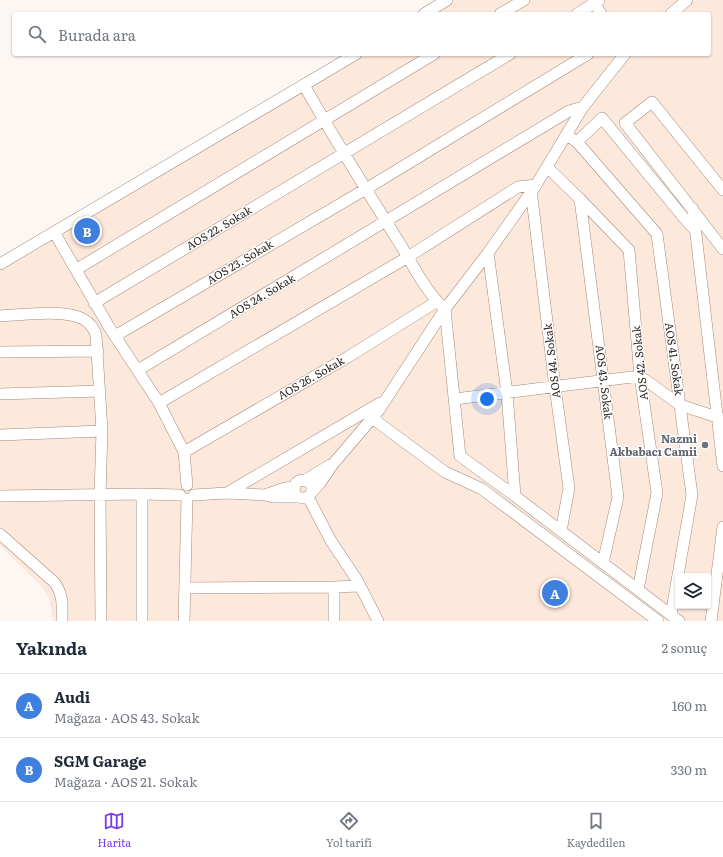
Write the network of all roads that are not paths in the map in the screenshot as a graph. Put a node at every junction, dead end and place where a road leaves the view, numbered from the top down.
1 (447, 0) edge
2 (524, 0) edge
3 (687, 0) edge
4 (595, 1) edge
5 (427, 12) edge
6 (503, 12) edge
7 (580, 12) edge
8 (601, 12) edge
9 (673, 12) edge
10 (353, 56) edge
11 (431, 56) edge
12 (507, 56) edge
13 (585, 56) edge
14 (623, 56) edge
15 (304, 85) junction
16 (583, 107) junction
17 (324, 120) junction
18 (567, 135) junction
19 (577, 142) junction
20 (344, 153) junction
21 (547, 167) junction
22 (533, 187) junction
23 (366, 189) junction
24 (723, 190) edge
25 (580, 199) junction
26 (693, 209) junction
27 (386, 222) junction
28 (695, 230) junction
29 (54, 232) junction
30 (723, 249) edge
31 (488, 253) junction
32 (408, 257) junction
33 (0, 264) edge
34 (77, 269) junction
35 (436, 302) junction
36 (94, 303) junction
37 (445, 310) junction
38 (0, 316) edge
39 (115, 336) junction
40 (98, 351) junction
41 (0, 352) edge
42 (138, 370) junction
43 (640, 376) junction
44 (604, 381) junction
45 (555, 387) junction
46 (100, 390) junction
47 (507, 392) junction
48 (0, 394) edge
49 (455, 399) junction
50 (385, 401) junction
51 (159, 403) junction
52 (680, 405) junction
53 (372, 418) junction
54 (720, 419) edge
55 (102, 431) junction
56 (0, 435) edge
57 (184, 452) junction
58 (333, 464) junction
59 (723, 466) edge
60 (304, 481) junction
61 (295, 486) junction
62 (227, 493) junction
63 (100, 494) junction
64 (142, 494) junction
65 (265, 495) junction
66 (0, 496) edge
67 (187, 496) junction
68 (306, 496) junction
69 (515, 496) junction
70 (723, 527) edge
71 (561, 531) junction
72 (0, 534) edge
73 (603, 564) junction
74 (360, 586) junction
75 (334, 587) junction
76 (185, 588) junction
77 (638, 590) junction
78 (675, 618) edge
79 (62, 621) edge
80 (101, 621) edge
81 (142, 621) edge
82 (184, 621) edge
83 (334, 621) edge
84 (378, 621) edge
85 (658, 621) edge
86 (711, 621) edge

1 - 5 street
2 - 6 street
3 - 9 street
4 - 7 street
4 - 8 street
10 - 15 street
11 - 17 street
12 - 20 street, AOS 22. Sokak
13 - 23 street, AOS 23. Sokak
14 - 16 street
15 - 17 street
15 - 29 street
16 - 18 street
16 - 27 street, AOS 24. Sokak
17 - 20 street
17 - 34 street
18 - 19 street, AOS 41. Sokak
18 - 21 street
19 - 28 street
19 - 52 street, AOS 41. Sokak
20 - 23 street
20 - 36 street, AOS 22. Sokak
21 - 22 street
21 - 25 street, AOS 42. Sokak
22 - 31 street
22 - 32 street
22 - 45 street, AOS 44. Sokak
23 - 27 street
23 - 39 street, AOS 23. Sokak
24 - 26 street
25 - 43 street, AOS 42. Sokak
25 - 44 street, AOS 43. Sokak
26 - 28 street
26 - 30 street
27 - 32 street
27 - 42 street, AOS 24. Sokak
28 - 54 street
29 - 33 street
29 - 34 street
31 - 37 street
31 - 47 street
32 - 35 street
32 - 51 street
34 - 36 street
35 - 37 street
35 - 57 street, AOS 26. Sokak
36 - 39 street
37 - 49 street
37 - 50 street
38 - 40 street
39 - 42 street
40 - 41 street
40 - 46 street
42 - 51 street
43 - 44 street
43 - 52 street
43 - 77 street, AOS 42. Sokak
44 - 45 street
44 - 73 street, AOS 43. Sokak
45 - 47 street
45 - 71 street, AOS 44. Sokak
46 - 48 street
46 - 55 street
47 - 49 street
47 - 69 street
49 - 69 street
50 - 53 street
50 - 62 street
51 - 57 street
52 - 54 street
52 - 78 street, AOS 41. Sokak
53 - 58 street
53 - 85 street
54 - 59 street
55 - 56 street
55 - 63 street
57 - 67 street
58 - 60 street
58 - 68 street
60 - 61 street
60 - 68 street
61 - 65 street
61 - 68 street
62 - 65 street
62 - 67 street
63 - 64 street
63 - 66 street
63 - 80 street
64 - 67 street
64 - 81 street
65 - 68 street
67 - 76 street
68 - 74 street
69 - 71 street
70 - 86 street
71 - 73 street
72 - 79 street
73 - 77 street
74 - 75 street
74 - 84 street
75 - 76 street
75 - 83 street
76 - 82 street
77 - 78 street

